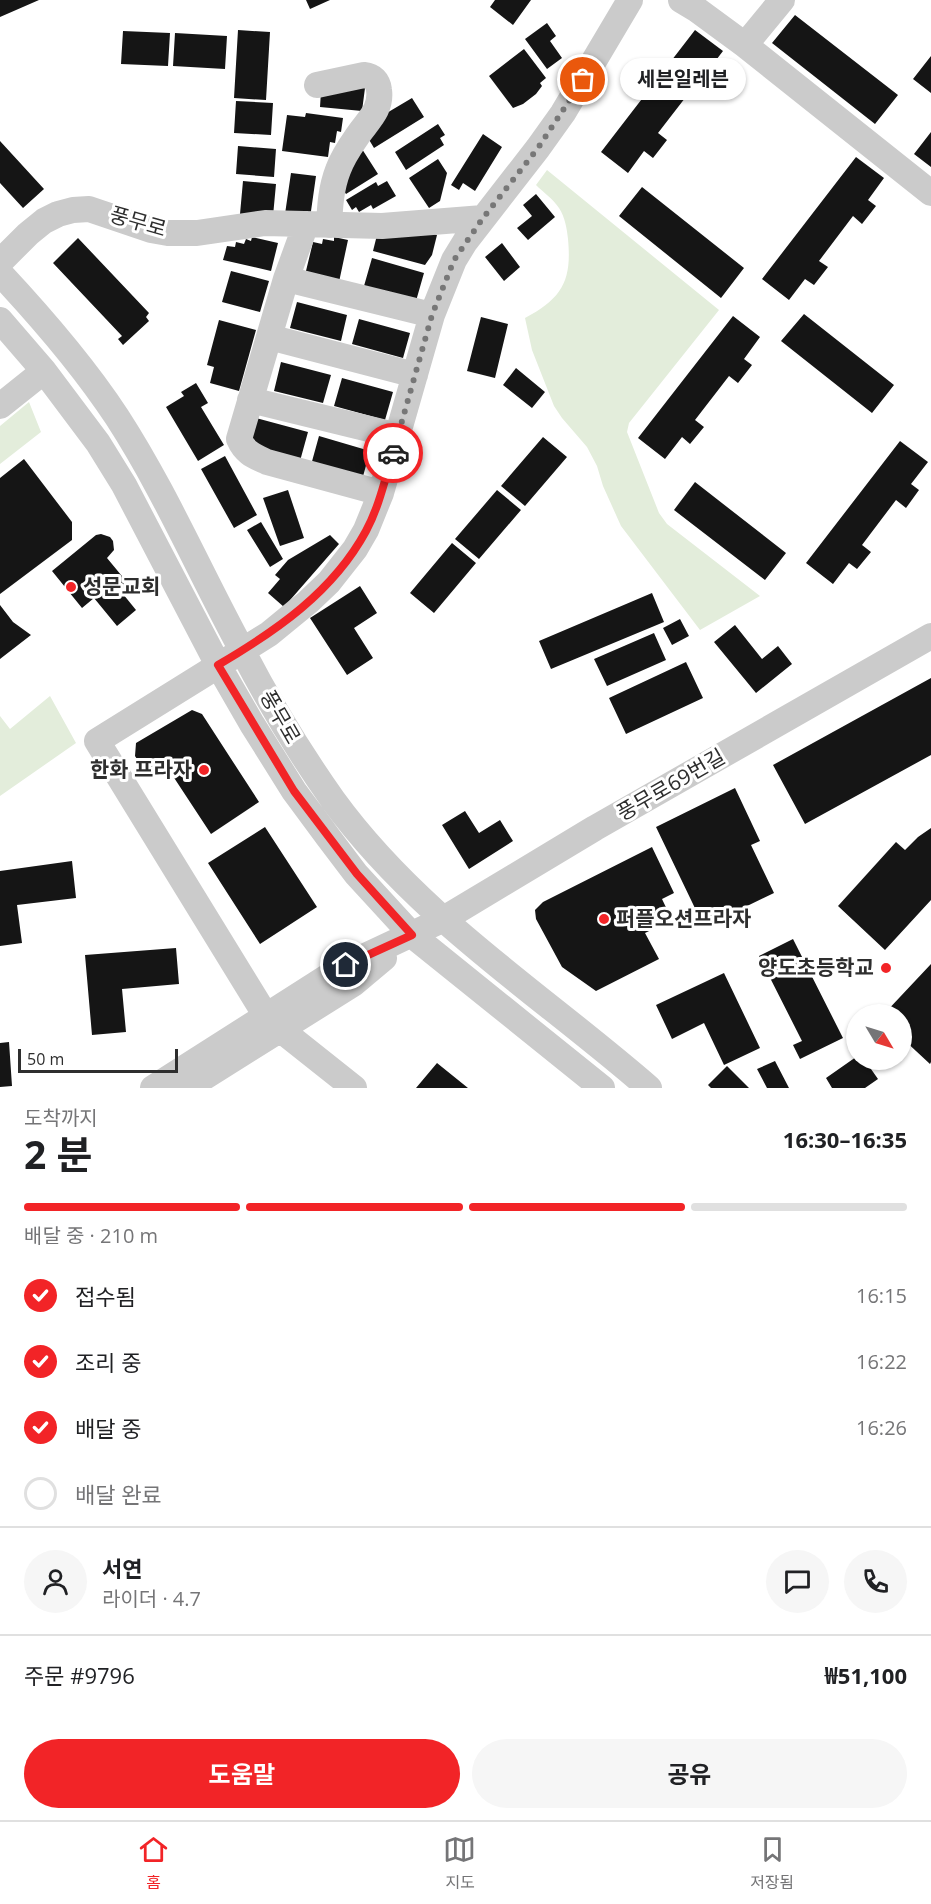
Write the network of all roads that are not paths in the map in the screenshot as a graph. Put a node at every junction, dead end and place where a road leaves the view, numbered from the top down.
1 (630, 0) edge
2 (681, 0) edge
3 (782, 0) edge
4 (745, 45) junction
5 (317, 85) dead end
6 (931, 193) edge
7 (483, 218) junction
8 (318, 224) junction
9 (0, 262) edge
10 (0, 273) edge
11 (286, 279) junction
12 (432, 315) junction
13 (0, 320) edge
14 (268, 337) junction
15 (44, 371) junction
16 (415, 375) junction
17 (250, 400) junction
18 (0, 406) edge
19 (398, 436) junction
20 (381, 493) junction
21 (931, 636) edge
22 (242, 651) junction
23 (218, 665) junction
24 (442, 920) junction
25 (412, 935) junction
26 (273, 1023) junction
27 (153, 1088) edge
28 (187, 1088) edge
29 (354, 1088) edge
30 (602, 1088) edge
31 (649, 1088) edge

1 - 7 street
2 - 4 street
3 - 4 street
4 - 6 street
5 - 8 street
7 - 8 street, 풍무로
7 - 12 street
8 - 9 street, 풍무로
8 - 11 street
10 - 22 street, 풍무로
11 - 12 street
11 - 14 street
12 - 16 street
13 - 15 street, 풍무로
14 - 16 street
14 - 17 street
15 - 18 street
15 - 23 street, 풍무로
16 - 19 street
17 - 19 street
17 - 20 street
19 - 20 street
20 - 22 street
21 - 24 street, 풍무로69번길
22 - 23 street
22 - 24 street, 풍무로
23 - 25 street, 풍무로
23 - 26 street
24 - 25 street, 풍무로69번길
24 - 31 street, 풍무로
25 - 26 street, 풍무로69번길
25 - 30 street, 풍무로
26 - 27 street
26 - 28 street
26 - 29 street

